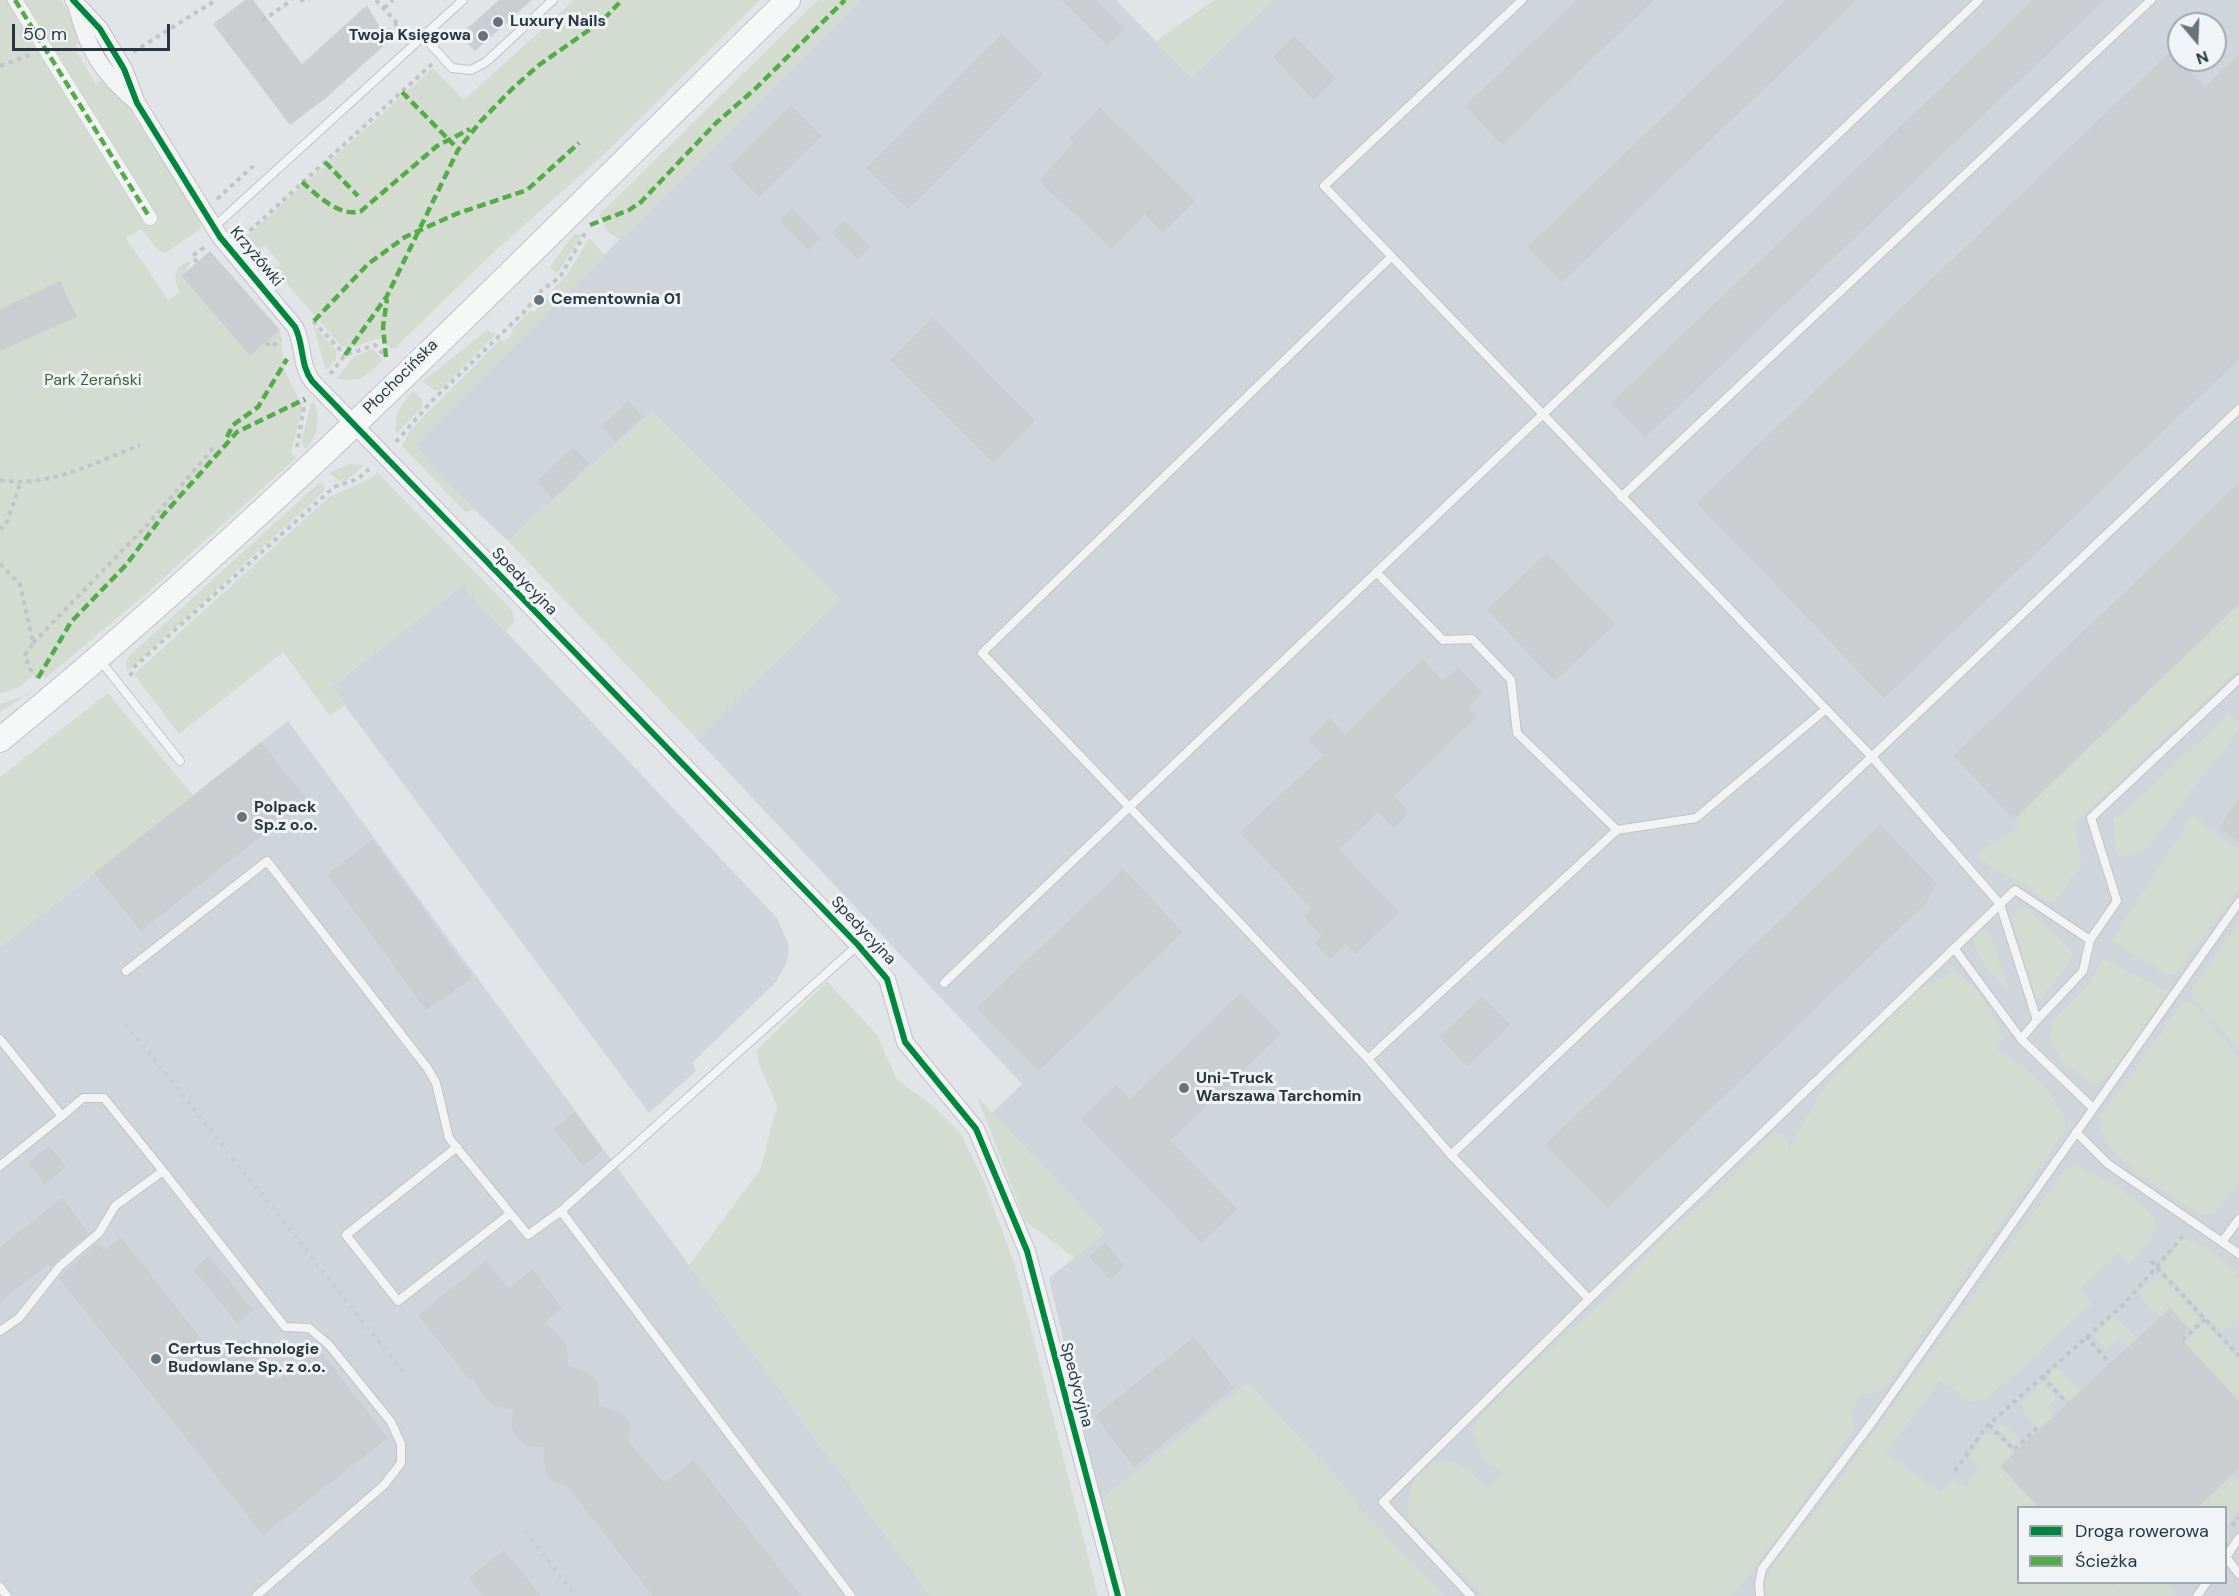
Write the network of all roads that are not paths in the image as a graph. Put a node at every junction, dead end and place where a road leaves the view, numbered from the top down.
1 (15, 0) edge
2 (463, 0) edge
3 (553, 0) edge
4 (788, 0) edge
5 (1522, 0) edge
6 (1979, 0) edge
7 (2151, 0) edge
8 (75, 3) edge
9 (423, 36) junction
10 (150, 218) dead end
11 (214, 227) junction
12 (1392, 257) junction
13 (2239, 409) edge
14 (1543, 415) junction
15 (352, 425) junction
16 (1622, 496) junction
17 (1376, 572) junction
18 (99, 659) junction
19 (2239, 679) edge
20 (1826, 709) junction
21 (0, 740) edge
22 (1872, 757) junction
23 (180, 761) dead end
24 (1130, 806) junction
25 (1617, 830) junction
26 (2239, 902) edge
27 (2000, 904) junction
28 (2090, 940) junction
29 (858, 945) junction
30 (1954, 948) junction
31 (126, 971) dead end
32 (944, 983) dead end
33 (2037, 1020) junction
34 (2021, 1039) junction
35 (0, 1040) edge
36 (1368, 1059) junction
37 (2092, 1107) junction
38 (62, 1116) junction
39 (2076, 1132) junction
40 (457, 1147) junction
41 (1451, 1155) junction
42 (0, 1166) edge
43 (164, 1171) junction
44 (561, 1211) junction
45 (510, 1214) junction
46 (2239, 1220) edge
47 (2222, 1242) junction
48 (2239, 1254) edge
49 (1589, 1299) junction
50 (0, 1331) edge
51 (2239, 1538) edge
52 (2227, 1556) edge
53 (2227, 1558) edge
54 (2239, 1574) edge
55 (0, 1587) edge
56 (7, 1596) edge
57 (256, 1596) edge
58 (851, 1596) edge
59 (1118, 1596) edge
60 (1471, 1596) edge
61 (1760, 1596) edge

1 - 10 street
2 - 9 lane
3 - 9 lane
4 - 15 main road, Płochocińska
5 - 12 lane
6 - 14 lane
7 - 16 lane
8 - 11 street, Krzyżówki
9 - 11 lane
11 - 15 street, Krzyżówki
12 - 14 lane
12 - 24 lane
13 - 22 lane
14 - 16 lane
14 - 17 lane
15 - 18 main road, Płochocińska
15 - 29 street, Spedycyjna
16 - 20 lane
17 - 24 lane
17 - 25 lane
18 - 21 main road, Płochocińska
18 - 23 lane
19 - 28 lane
20 - 22 lane
20 - 25 lane
22 - 27 lane
22 - 41 lane
24 - 32 lane
24 - 36 lane
25 - 36 lane
26 - 37 lane
27 - 28 lane
27 - 30 lane
27 - 33 lane
28 - 33 lane
29 - 44 lane
29 - 59 street, Spedycyjna
30 - 34 lane
30 - 49 lane
31 - 40 lane
33 - 34 lane
34 - 37 lane
35 - 38 lane
36 - 41 lane
37 - 39 lane
38 - 42 lane
38 - 43 lane
39 - 47 lane
39 - 61 lane
40 - 45 lane
40 - 45 lane
41 - 49 lane
43 - 50 lane
43 - 57 lane
44 - 45 lane
44 - 58 lane
46 - 47 lane
47 - 48 lane
49 - 60 lane
51 - 52 lane
53 - 54 lane
55 - 56 lane

